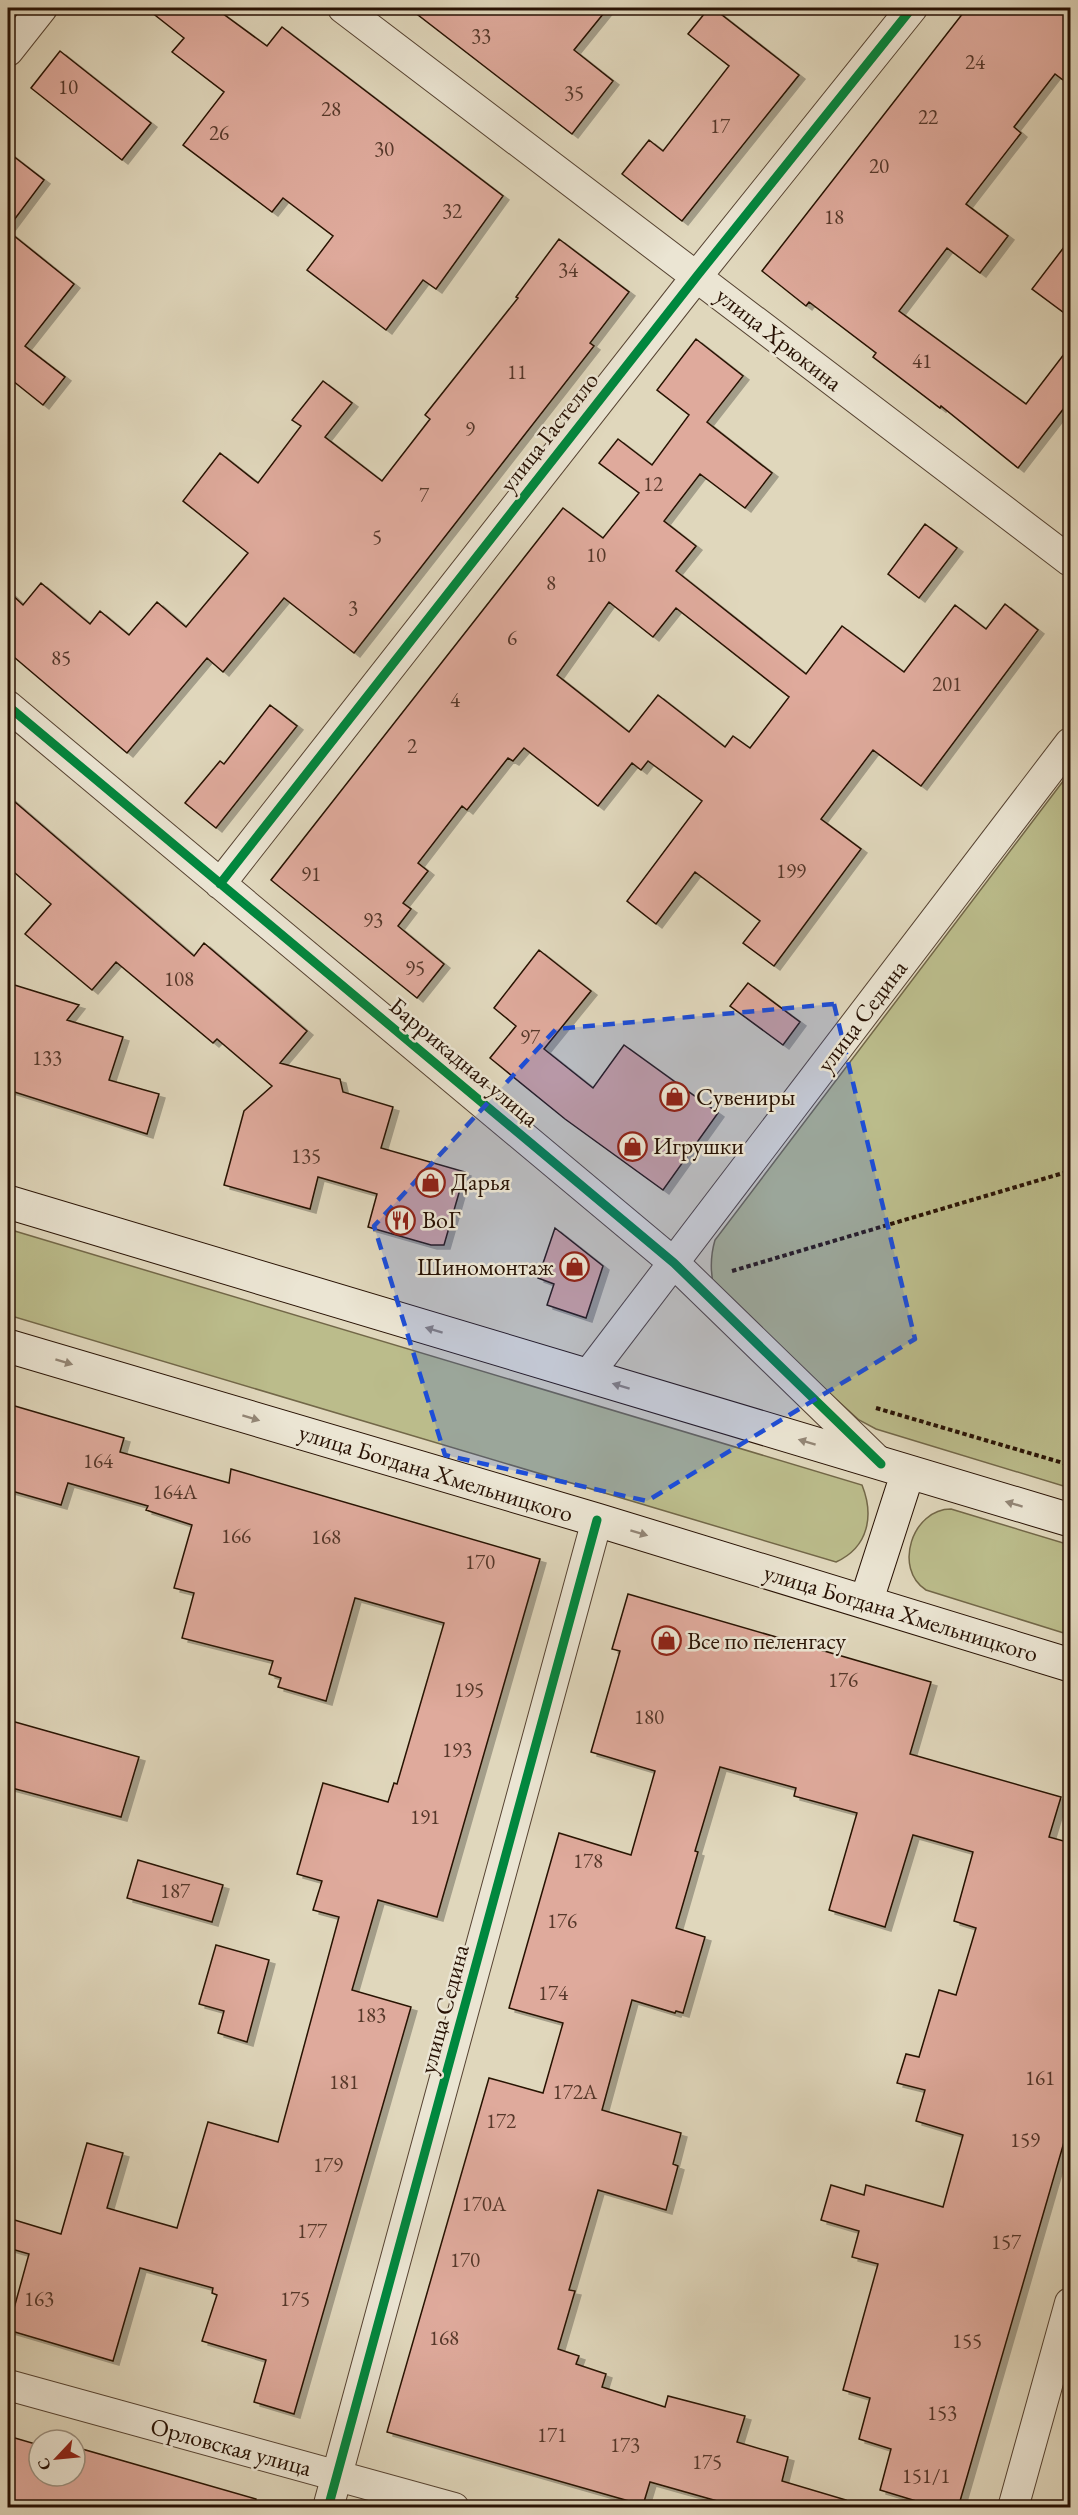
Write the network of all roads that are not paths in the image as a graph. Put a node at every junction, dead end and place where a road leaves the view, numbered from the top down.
1 (42, 8) edge
2 (343, 8) edge
3 (912, 8) edge
4 (8, 51) edge
5 (697, 276) junction
6 (1071, 561) edge
7 (8, 706) edge
8 (1071, 743) edge
9 (220, 884) junction
10 (8, 1202) edge
11 (683, 1273) junction
12 (8, 1346) edge
13 (587, 1376) junction
14 (895, 1468) junction
15 (597, 1520) junction
16 (1071, 1520) edge
17 (866, 1602) junction
18 (1071, 1665) edge
19 (1071, 2303) edge
20 (8, 2385) edge
21 (337, 2476) junction
22 (328, 2508) edge
23 (454, 2508) edge
24 (1013, 2508) edge

1 - 4 street
2 - 5 street, улица Хрюкина
3 - 5 street, улица Гастелло
5 - 6 street, улица Хрюкина
5 - 9 street, улица Гастелло
7 - 9 street, Баррикадная улица
8 - 11 street, улица Седина
9 - 11 street, Баррикадная улица
13 -> 10 main road
11 - 13 street, улица Седина
11 - 14 street, Баррикадная улица
12 -> 15 main road, улица Богдана Хмельницкого
14 -> 13 main road
16 -> 14 main road
14 - 17 main road
15 -> 17 main road, улица Богдана Хмельницкого
15 - 21 street, улица Седина
17 - 18 main road, улица Богдана Хмельницкого
19 - 24 street
20 - 21 street, Орловская улица
21 - 22 street, улица Седина
21 - 23 street, Орловская улица

